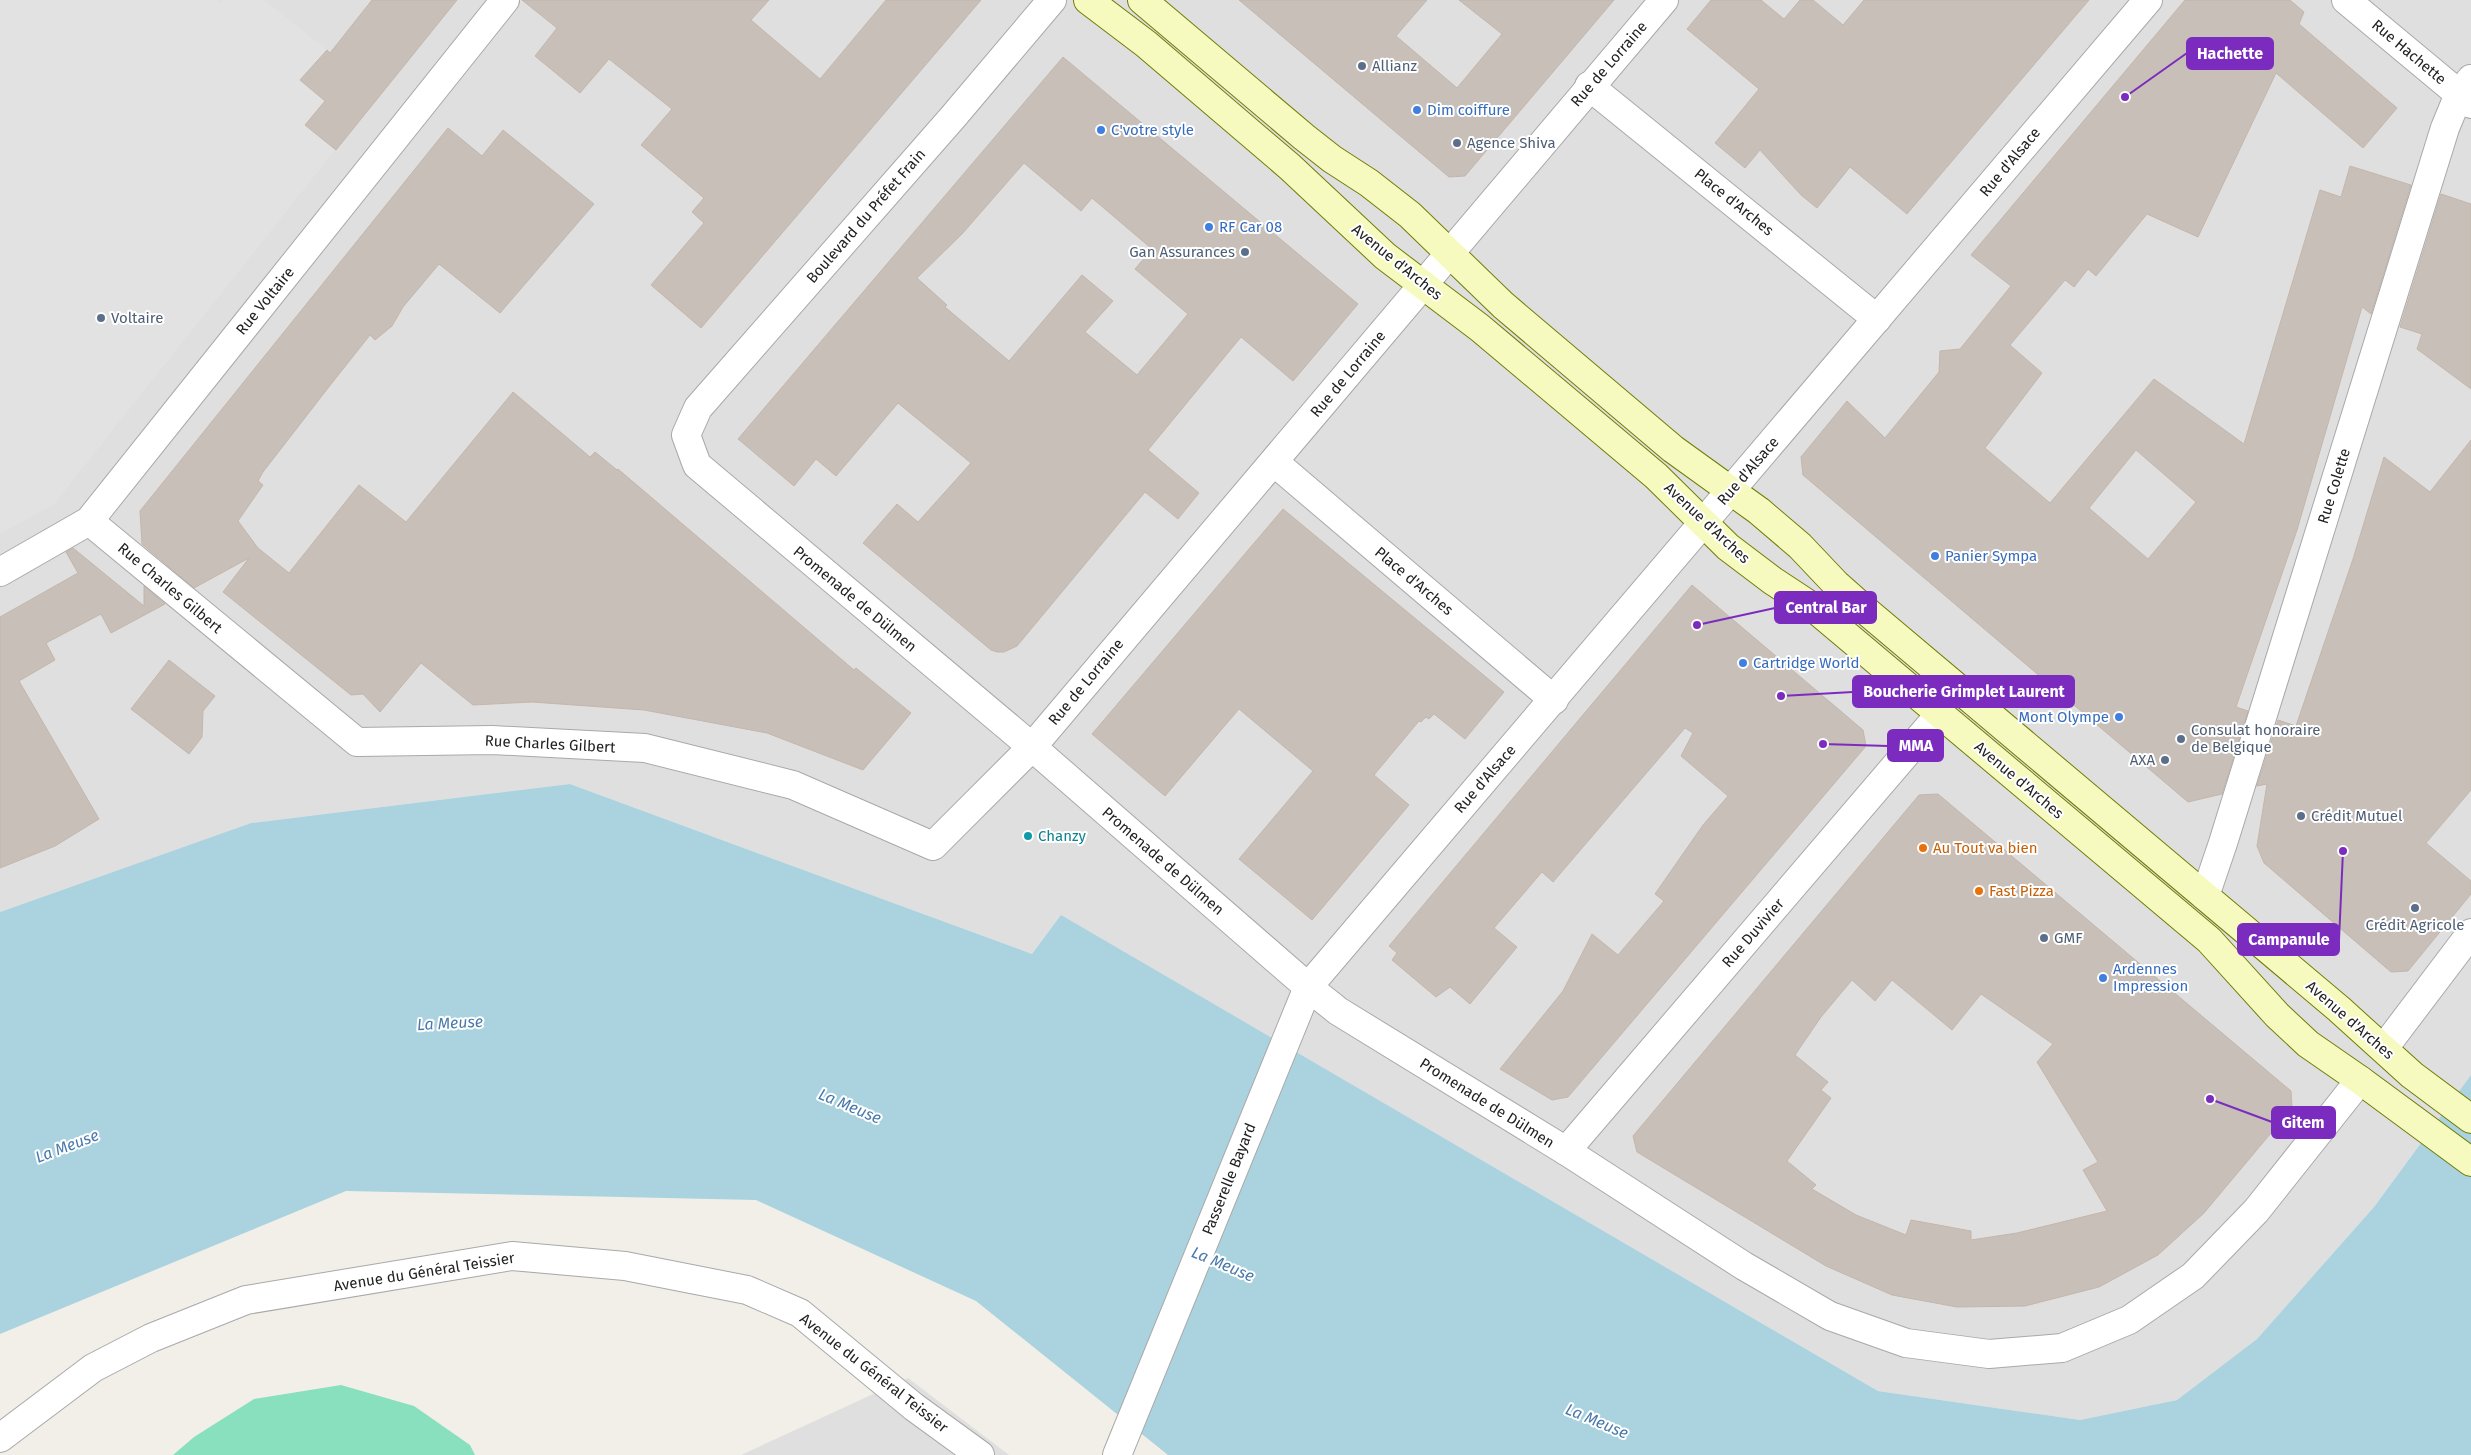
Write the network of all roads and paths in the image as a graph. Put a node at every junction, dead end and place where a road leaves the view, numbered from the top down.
1 (505, 0) edge
2 (1052, 0) edge
3 (1088, 0) edge
4 (1142, 0) edge
5 (1664, 0) edge
6 (2148, 0) edge
7 (2346, 0) edge
8 (1589, 86) junction
9 (2467, 92) edge
10 (1449, 253) junction
11 (1422, 285) junction
12 (1877, 319) junction
13 (686, 435) joint
14 (1274, 462) junction
15 (1731, 491) junction
16 (89, 521) junction
17 (1704, 523) junction
18 (0, 572) edge
19 (1554, 700) junction
20 (1940, 714) junction
21 (1032, 747) junction
22 (2205, 896) junction
23 (2471, 933) edge
24 (1308, 987) junction
25 (2384, 1048) junction
26 (2360, 1080) junction
27 (2471, 1119) edge
28 (1566, 1151) junction
29 (2471, 1162) edge
30 (0, 1438) edge
31 (980, 1455) edge
32 (1117, 1455) edge

1 - 16 street, Rue Voltaire
2 - 13 street, Boulevard du Préfet Frain
3 - 11 main road, Avenue d'Arches
4 - 10 main road, Avenue d'Arches
5 - 8 street, Rue de Lorraine
6 - 12 street, Rue d'Alsace
7 - 9 street, Rue Hachette
8 - 10 street, Rue de Lorraine
8 - 12 street, Place d'Arches
9 - 22 street, Rue Colette
10 - 11 street, Rue de Lorraine
10 - 15 main road, Avenue d'Arches
11 - 14 street, Rue de Lorraine
11 - 17 main road, Avenue d'Arches
12 - 15 street, Rue d'Alsace
13 - 21 street, Promenade de Dülmen
14 - 19 street, Place d'Arches
14 - 21 street, Rue de Lorraine
15 - 17 street, Rue d'Alsace
15 - 22 main road, Avenue d'Arches
16 - 18 street, Rue Voltaire
16 - 21 street, Rue Charles Gilbert
17 - 19 street, Rue d'Alsace
17 - 20 main road, Avenue d'Arches
19 - 24 street, Rue d'Alsace
20 - 26 main road, Avenue d'Arches
20 - 28 street, Rue Duvivier
21 - 24 street, Promenade de Dülmen
22 - 25 main road, Avenue d'Arches
23 - 25 street
24 - 28 street, Promenade de Dülmen
24 - 32 street, Passerelle Bayard
25 - 27 main road, Avenue d'Arches
26 - 28 street, Promenade de Dülmen
26 - 29 main road, Avenue d'Arches
30 - 31 street, Avenue du Général Teissier

